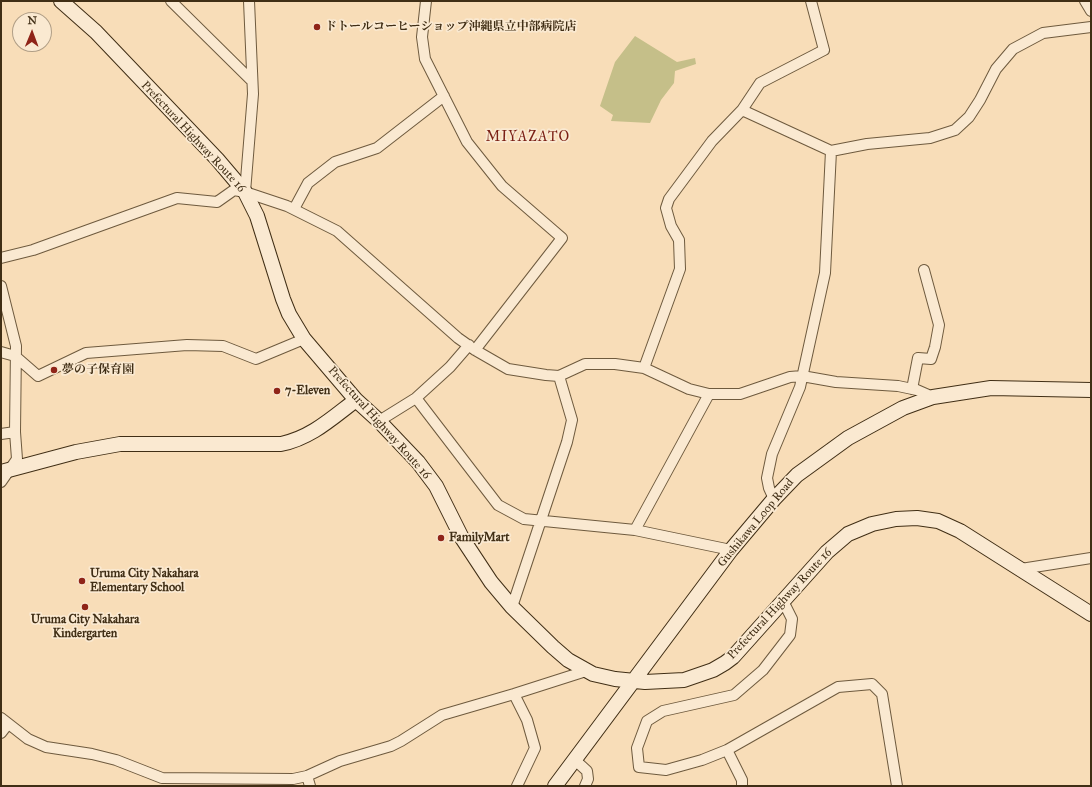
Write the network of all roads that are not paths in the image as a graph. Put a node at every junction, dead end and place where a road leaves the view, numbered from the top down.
1 (61, 1) edge
2 (171, 1) edge
3 (249, 1) edge
4 (426, 1) edge
5 (811, 1) edge
6 (1085, 1) edge
7 (1091, 11) edge
8 (1091, 27) edge
9 (252, 80) junction
10 (444, 96) junction
11 (742, 110) junction
12 (831, 151) junction
13 (245, 192) junction
14 (294, 209) junction
15 (1, 258) edge
16 (924, 270) dead end
17 (1, 286) edge
18 (304, 339) junction
19 (472, 348) junction
20 (1, 352) edge
21 (15, 356) junction
22 (644, 368) junction
23 (559, 376) junction
24 (802, 376) junction
25 (912, 389) junction
26 (1091, 390) edge
27 (709, 394) junction
28 (933, 397) junction
29 (416, 398) junction
30 (356, 400) junction
31 (379, 421) junction
32 (15, 432) junction
33 (1, 434) edge
34 (3, 475) edge
35 (774, 499) junction
36 (541, 520) junction
37 (635, 530) junction
38 (731, 550) junction
39 (1091, 558) edge
40 (1021, 569) junction
41 (783, 601) junction
42 (512, 607) junction
43 (1091, 614) edge
44 (586, 671) junction
45 (633, 681) junction
46 (514, 694) junction
47 (4, 721) edge
48 (1, 733) edge
49 (727, 750) junction
50 (575, 760) junction
51 (308, 781) edge
52 (247, 783) edge
53 (517, 786) edge
54 (555, 786) edge
55 (585, 786) edge
56 (742, 786) edge
57 (897, 786) edge

1 - 13 main road, Prefectural Highway Route 16
2 - 9 street
3 - 9 street
4 - 10 street
5 - 11 street
6 - 7 street
8 - 12 street
9 - 13 street
10 - 14 street
10 - 19 street
11 - 12 street
11 - 22 street
12 - 24 street
13 - 14 street
13 - 15 street
13 - 18 main road, Prefectural Highway Route 16
14 - 19 street
16 - 25 street
17 - 21 street
18 - 21 street
18 - 30 main road, Prefectural Highway Route 16
19 - 23 street
19 - 29 street
20 - 21 street
21 - 32 street
22 - 23 street
22 - 27 street
23 - 36 street
24 - 25 street
24 - 27 street
24 - 35 street
25 - 28 street
26 - 28 main road, Gushikawa Loop Road
27 - 37 street
28 - 35 main road, Gushikawa Loop Road
29 - 31 street
29 - 36 street
30 - 31 main road, Prefectural Highway Route 16
30 - 34 main road
31 - 42 main road, Prefectural Highway Route 16
32 - 33 street
32 - 34 street
35 - 38 main road, Gushikawa Loop Road
36 - 37 street
36 - 42 street
37 - 38 street
38 - 45 main road, Gushikawa Loop Road
39 - 40 street
40 - 41 main road, Prefectural Highway Route 16
40 - 43 main road, Prefectural Highway Route 16
41 - 45 main road, Prefectural Highway Route 16
41 - 49 street
42 - 44 main road, Prefectural Highway Route 16
44 - 45 main road, Prefectural Highway Route 16
44 - 46 street
45 - 50 main road, Gushikawa Loop Road
46 - 51 street
46 - 53 street
47 - 48 street
47 - 52 street
49 - 56 street
49 - 57 street
50 - 54 main road, Gushikawa Loop Road
50 - 55 street
51 - 52 street

